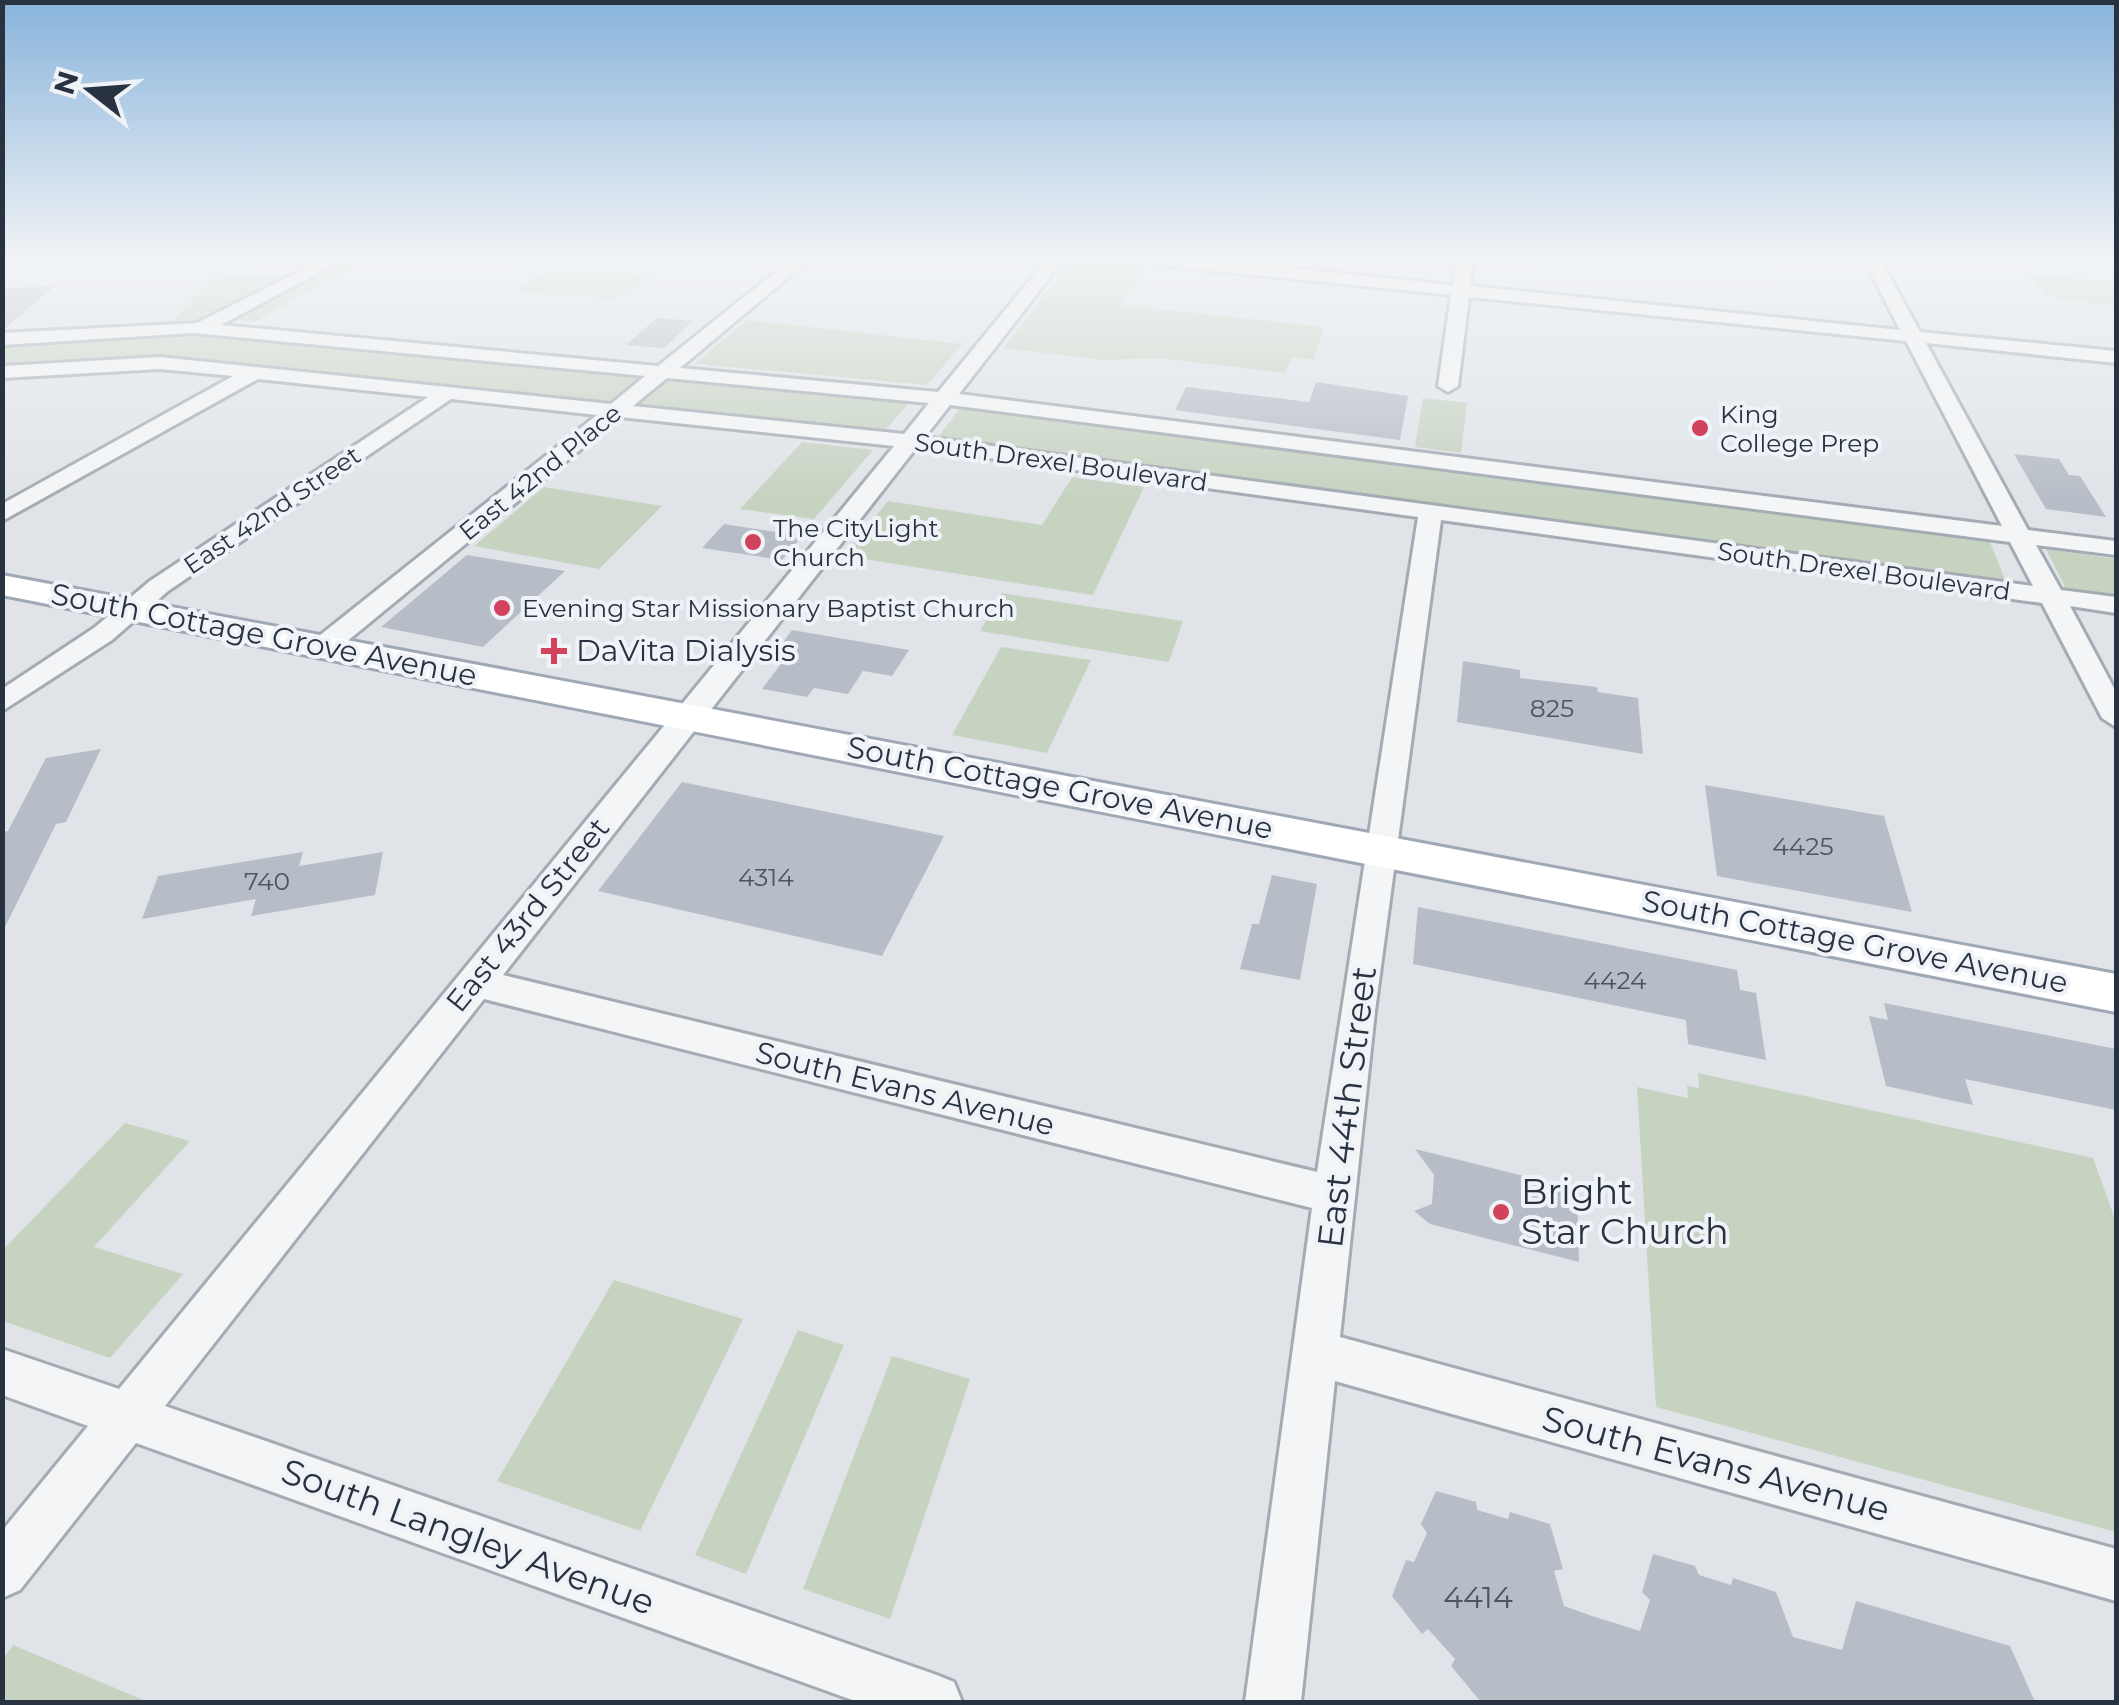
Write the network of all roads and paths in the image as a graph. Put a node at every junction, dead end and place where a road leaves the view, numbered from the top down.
1 (303, 339) edge
2 (704, 339) edge
3 (992, 339) edge
4 (1454, 339) edge
5 (1914, 339) edge
6 (1929, 339) edge
7 (2116, 357) edge
8 (2, 372) edge
9 (663, 372) junction
10 (254, 373) junction
11 (1448, 386) dead end
12 (447, 393) junction
13 (944, 398) junction
14 (615, 411) junction
15 (909, 440) junction
16 (1430, 513) junction
17 (2, 514) edge
18 (2018, 536) junction
19 (2116, 548) edge
20 (2, 585) edge
21 (2051, 596) junction
22 (2116, 606) edge
23 (131, 610) junction
24 (324, 646) junction
25 (2, 702) edge
26 (687, 716) junction
27 (2116, 718) edge
28 (1380, 850) junction
29 (474, 982) junction
30 (2116, 993) edge
31 (1335, 1195) junction
32 (1316, 1354) junction
33 (2, 1372) edge
34 (127, 1416) junction
35 (2, 1572) edge
36 (2116, 1576) edge
37 (934, 1702) edge
38 (1273, 1702) edge

1 - 9 street, South Drexel Boulevard
2 - 9 street, East 42nd Place
3 - 13 street, East 43rd Street
4 - 11 street
5 - 18 street
6 - 7 street
8 - 10 street, South Drexel Boulevard
9 - 13 street, South Drexel Boulevard
9 - 14 street, East 42nd Place
10 - 12 street, South Drexel Boulevard
10 - 17 street
12 - 14 street, South Drexel Boulevard
12 - 23 street, East 42nd Street
13 - 15 street, East 43rd Street
13 - 18 street, South Drexel Boulevard
14 - 15 street, South Drexel Boulevard
14 - 24 street, East 42nd Place
15 - 16 street, South Drexel Boulevard
15 - 26 street, East 43rd Street
16 - 21 street, South Drexel Boulevard
16 - 28 street, East 44th Street
18 - 19 street, South Drexel Boulevard
18 - 21 street
20 - 23 main road, South Cottage Grove Avenue
21 - 22 street, South Drexel Boulevard
21 - 27 street
23 - 24 main road, South Cottage Grove Avenue
23 - 25 street, East 42nd Street
24 - 26 main road, South Cottage Grove Avenue
26 - 28 main road, South Cottage Grove Avenue
26 - 29 street, East 43rd Street
28 - 30 main road, South Cottage Grove Avenue
28 - 31 street, East 44th Street
29 - 31 street, South Evans Avenue
29 - 34 street, East 43rd Street
31 - 32 street, East 44th Street
32 - 36 street, South Evans Avenue
32 - 38 street, East 44th Street
33 - 34 street, South Langley Avenue
34 - 35 street, East 43rd Street
34 - 37 street, South Langley Avenue

